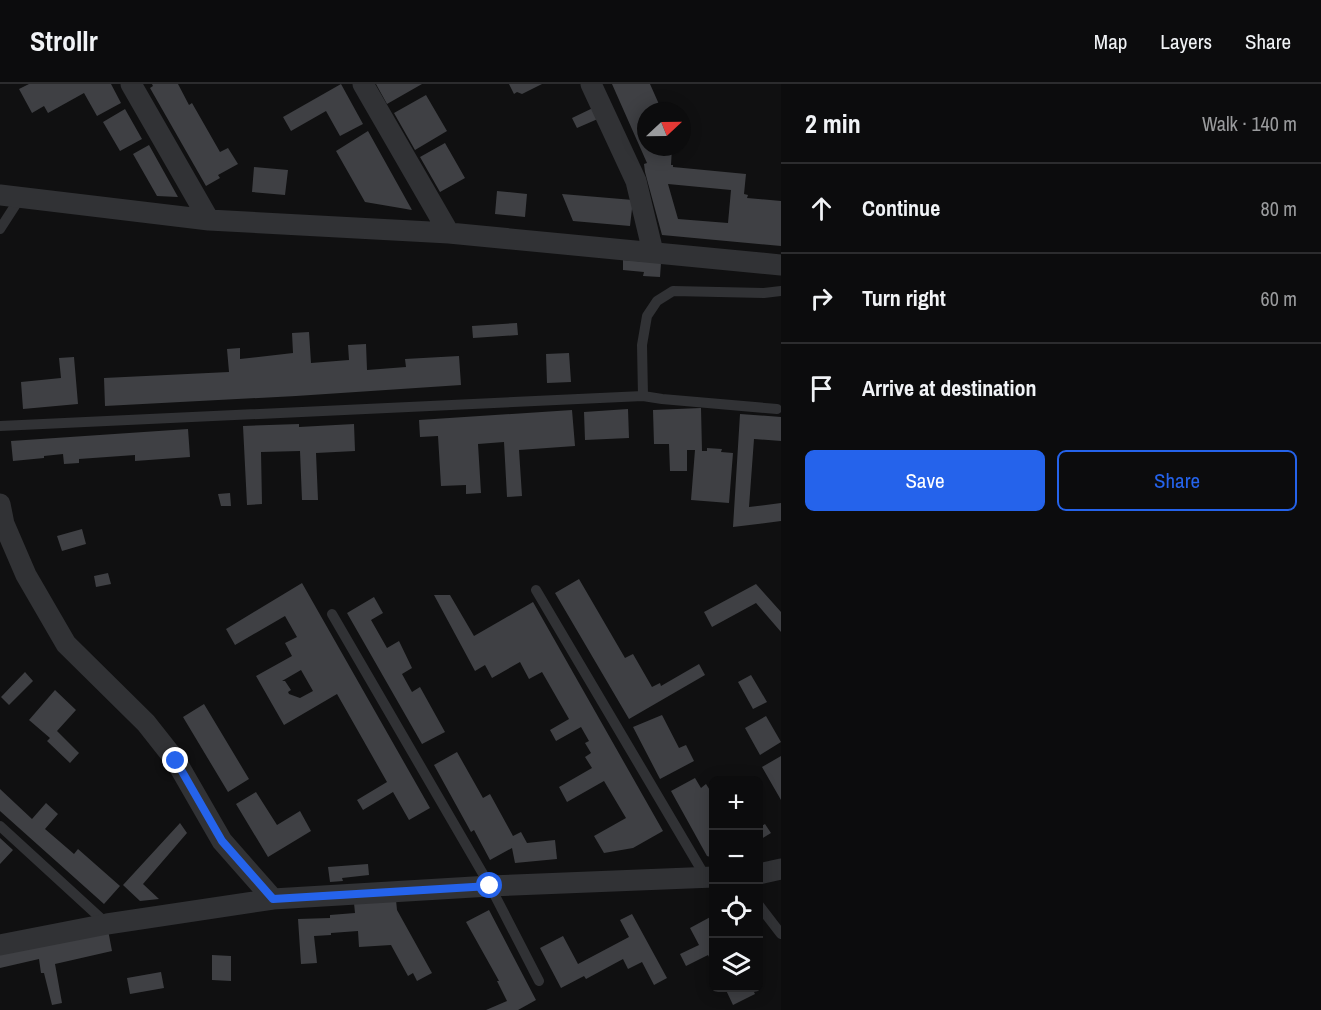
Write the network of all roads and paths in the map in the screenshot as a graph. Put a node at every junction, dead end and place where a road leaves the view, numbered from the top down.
1 (131, 84) edge
2 (363, 84) edge
3 (591, 84) edge
4 (10, 196) edge
5 (209, 220) junction
6 (0, 229) edge
7 (449, 233) junction
8 (653, 252) junction
9 (781, 265) edge
10 (781, 291) edge
11 (643, 396) junction
12 (777, 409) dead end
13 (0, 426) edge
14 (0, 504) edge
15 (536, 590) dead end
16 (332, 614) dead end
17 (0, 826) edge
18 (781, 869) edge
19 (763, 873) edge
20 (709, 875) edge
21 (709, 877) edge
22 (490, 886) junction
23 (273, 899) junction
24 (763, 909) edge
25 (107, 924) junction
26 (781, 934) edge
27 (0, 945) edge
28 (538, 981) dead end

1 - 5 street
2 - 7 street
3 - 8 street
4 - 5 street
4 - 6 lane
5 - 7 street
7 - 8 street
8 - 9 street
10 - 11 lane
11 - 12 lane
11 - 13 lane
14 - 23 street
15 - 20 lane
16 - 22 lane
17 - 25 lane
18 - 19 street
21 - 22 street
22 - 23 street
22 - 28 lane
23 - 25 street
24 - 26 lane
25 - 27 street

